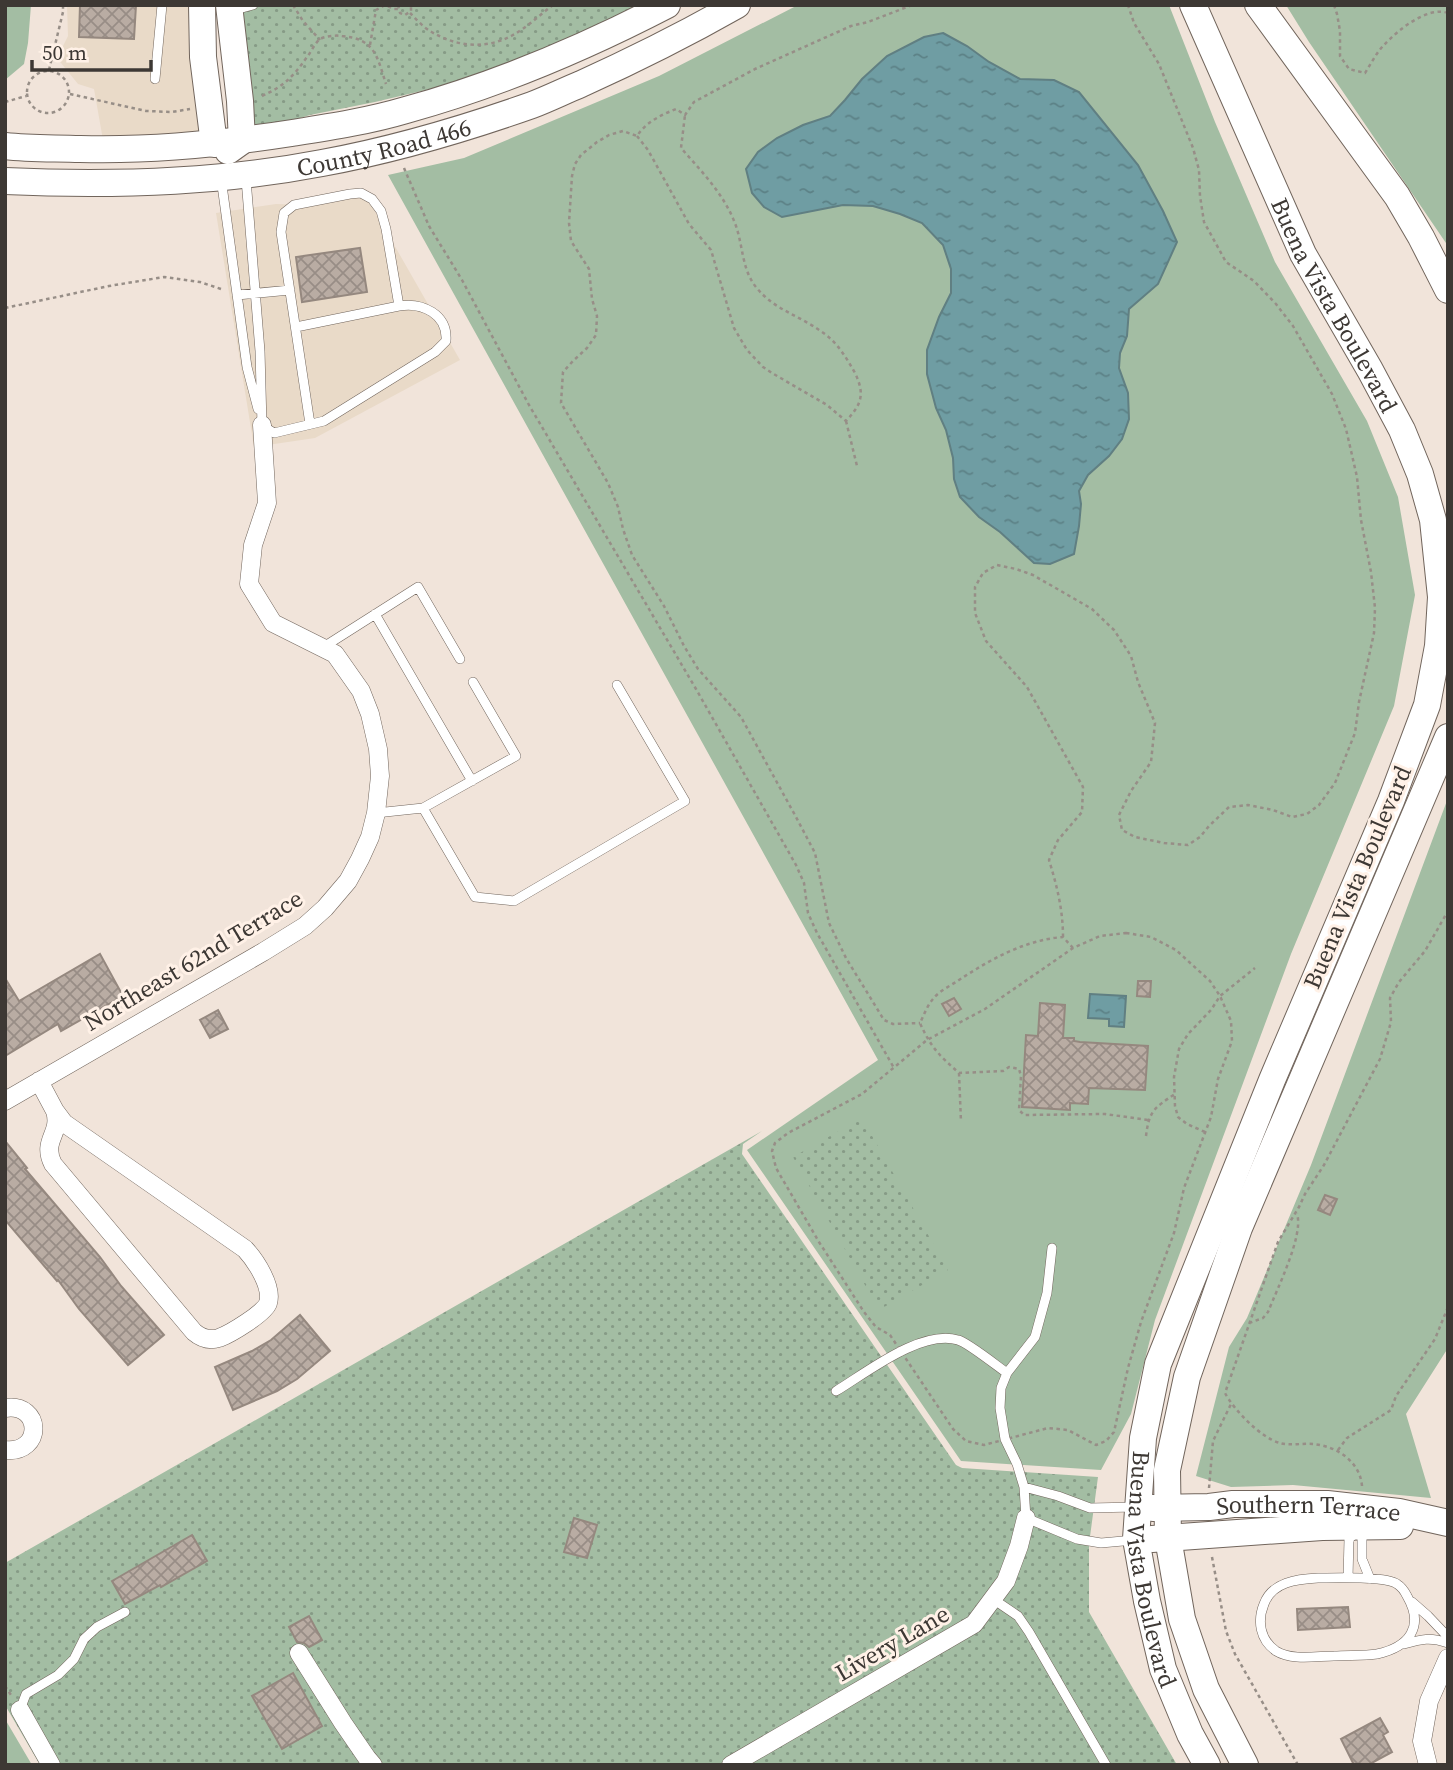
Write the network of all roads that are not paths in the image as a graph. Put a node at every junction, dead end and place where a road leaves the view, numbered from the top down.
1 (162, 5) edge
2 (667, 5) edge
3 (737, 5) edge
4 (1193, 5) edge
5 (1258, 5) edge
6 (237, 7) edge
7 (202, 9) edge
8 (155, 79) dead end
9 (326, 128) junction
10 (242, 141) junction
11 (214, 144) junction
12 (5, 146) edge
13 (233, 176) junction
14 (5, 181) edge
15 (156, 182) junction
16 (290, 290) junction
17 (1448, 290) edge
18 (255, 293) junction
19 (237, 295) junction
20 (399, 306) junction
21 (296, 327) junction
22 (310, 424) junction
23 (262, 425) junction
24 (375, 614) junction
25 (322, 648) junction
26 (460, 659) dead end
27 (473, 682) dead end
28 (617, 685) dead end
29 (1448, 737) edge
30 (472, 781) junction
31 (423, 808) junction
32 (376, 813) junction
33 (38, 1081) junction
34 (5, 1101) edge
35 (55, 1111) junction
36 (1052, 1248) dead end
37 (1007, 1373) junction
38 (5, 1390) edge
39 (836, 1391) dead end
40 (10, 1407) edge
41 (5, 1450) edge
42 (1024, 1488) junction
43 (1137, 1507) junction
44 (1168, 1508) junction
45 (1363, 1516) junction
46 (1026, 1518) junction
47 (1448, 1525) edge
48 (1168, 1538) junction
49 (1136, 1539) junction
50 (1348, 1578) junction
51 (1370, 1579) junction
52 (993, 1599) junction
53 (1410, 1601) junction
54 (125, 1612) dead end
55 (1448, 1637) edge
56 (1448, 1643) edge
57 (1402, 1644) junction
58 (299, 1653) dead end
59 (1448, 1658) edge
60 (20, 1710) joint
61 (51, 1765) edge
62 (373, 1765) edge
63 (731, 1765) edge
64 (1106, 1765) edge
65 (1207, 1765) edge
66 (1245, 1765) edge
67 (1428, 1765) edge

1 - 8 lane
2 - 9 main road, County Road 466
3 - 13 main road, County Road 466
4 - 43 main road, Buena Vista Boulevard
5 - 17 main road
6 - 7 main road
6 - 10 main road
7 - 11 main road
9 - 10 main road, County Road 466
9 - 13 main road
10 - 11 main road, County Road 466
10 - 15 main road
11 - 12 main road, County Road 466
13 - 15 main road, County Road 466
13 - 18 lane, Northeast 62nd Terrace
13 - 19 lane, Northeast 62nd Terrace
14 - 15 main road, County Road 466
16 - 18 lane
16 - 20 lane
16 - 21 lane
18 - 19 lane
18 - 23 lane, Northeast 62nd Terrace
19 - 23 lane, Northeast 62nd Terrace
20 - 21 lane
20 - 22 lane
21 - 22 lane
22 - 23 lane
23 - 25 street, Northeast 62nd Terrace
24 - 25 lane
24 - 26 lane
24 - 30 lane
25 - 32 street, Northeast 62nd Terrace
27 - 30 lane
28 - 31 lane
29 - 44 main road, Buena Vista Boulevard
30 - 31 lane
31 - 32 lane
32 - 33 street, Northeast 62nd Terrace
33 - 34 street, Northeast 62nd Terrace
33 - 35 street
35 - 35 street
36 - 37 lane
37 - 39 lane
37 - 42 lane
38 - 40 street
40 - 41 street
42 - 43 lane
42 - 46 lane
43 - 44 main road, Southern Terrace
43 - 49 main road, Buena Vista Boulevard
44 - 45 main road, Southern Terrace
44 - 48 main road, Buena Vista Boulevard
45 - 47 main road, Southern Terrace
45 - 48 main road, Southern Terrace
45 - 50 lane
45 - 51 lane
46 - 49 lane
46 - 52 street, Livery Lane
48 - 49 main road, Southern Terrace
48 - 66 main road, Buena Vista Boulevard
49 - 65 main road, Buena Vista Boulevard
50 - 51 lane
50 - 57 lane
51 - 53 lane
52 - 63 street, Livery Lane
52 - 64 lane
53 - 55 lane
53 - 57 lane
54 - 60 lane
56 - 57 lane
58 - 62 street
59 - 67 street
60 - 61 street

